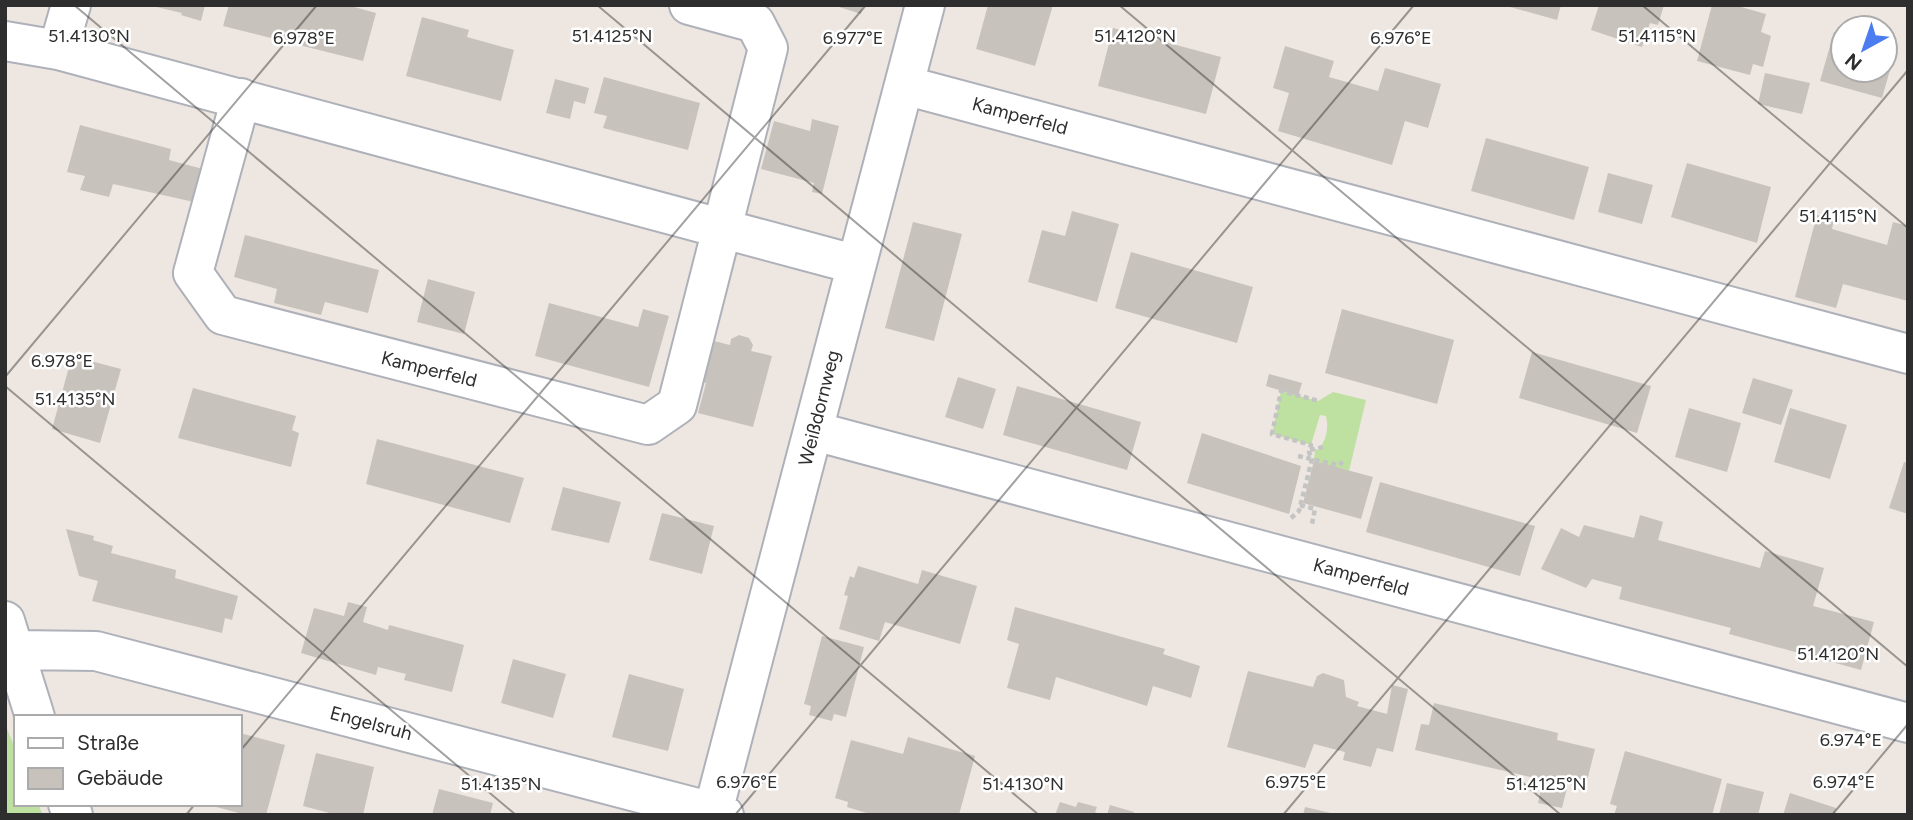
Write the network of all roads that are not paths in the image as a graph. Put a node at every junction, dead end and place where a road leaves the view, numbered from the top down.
1 (71, 5) edge
2 (689, 5) edge
3 (925, 5) edge
4 (5, 41) edge
5 (58, 50) junction
6 (904, 85) junction
7 (241, 98) junction
8 (723, 227) junction
9 (854, 264) junction
10 (1908, 354) edge
11 (814, 432) junction
12 (10, 635) edge
13 (34, 715) edge
14 (1908, 723) edge
15 (718, 813) edge

1 - 5 street
2 - 8 street, Kamperfeld
3 - 6 street, Weißdornweg
4 - 5 street
5 - 7 street
6 - 9 street, Weißdornweg
6 - 10 street, Kamperfeld
7 - 8 street
7 - 8 street, Kamperfeld
8 - 9 street
9 - 11 street, Weißdornweg
11 - 14 street, Kamperfeld
11 - 15 street, Weißdornweg
12 - 13 street
12 - 15 street, Engelsruh

